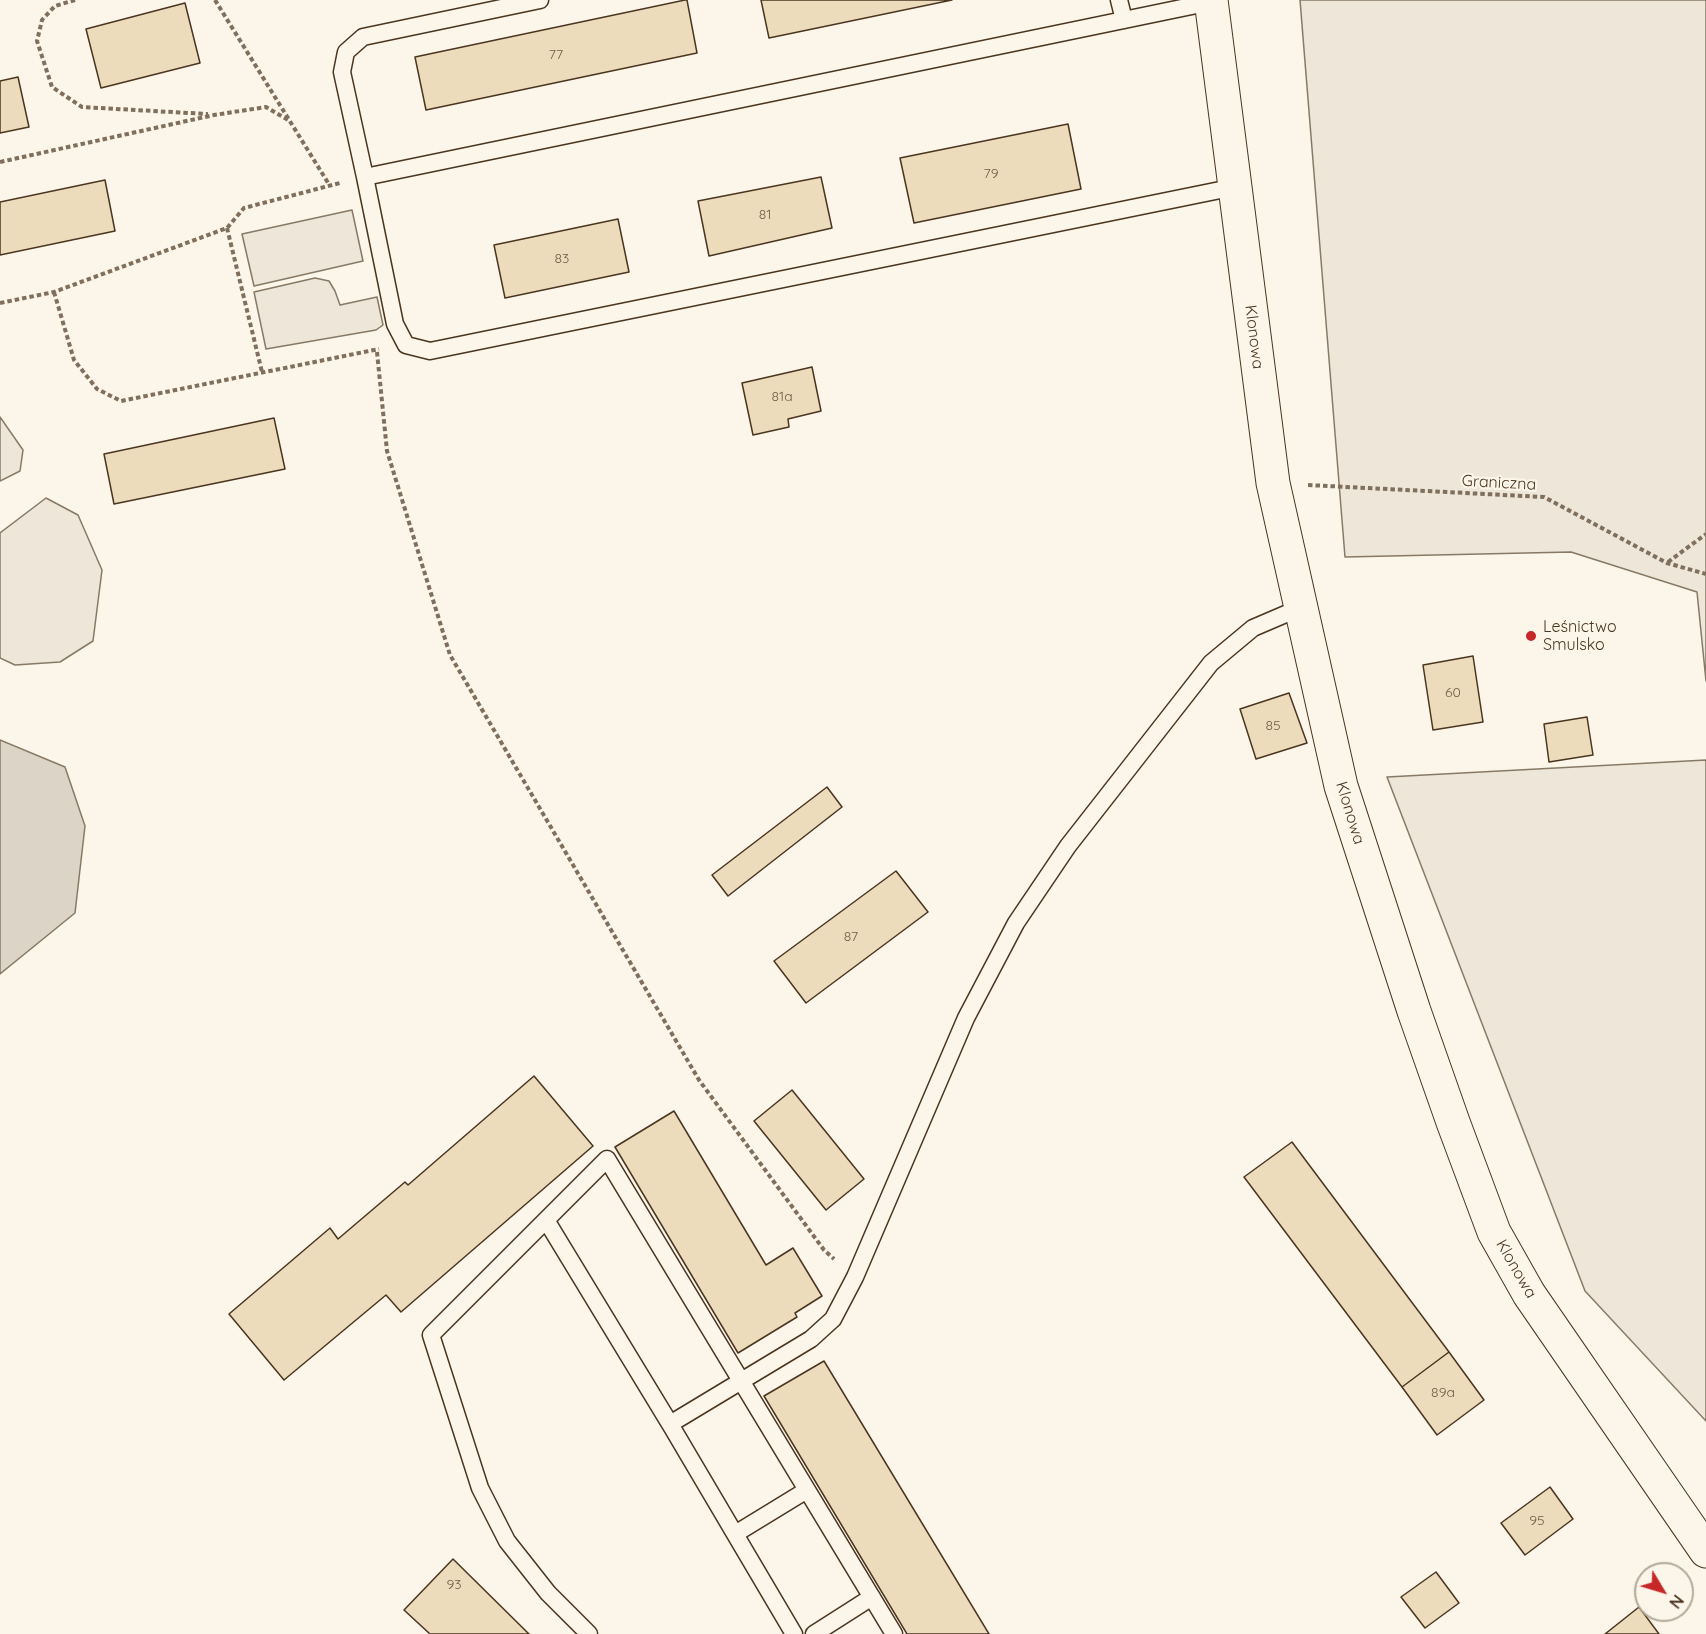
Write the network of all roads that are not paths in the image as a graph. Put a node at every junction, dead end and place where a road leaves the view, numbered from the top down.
1 (540, 0) edge
2 (1119, 0) edge
3 (1211, 1) edge
4 (1124, 20) junction
5 (365, 177) junction
6 (1235, 187) junction
7 (1302, 607) junction
8 (546, 1220) junction
9 (741, 1380) junction
10 (670, 1424) junction
11 (807, 1490) junction
12 (735, 1534) junction
13 (1706, 1551) edge
14 (872, 1597) junction
15 (589, 1634) edge
16 (794, 1634) edge
17 (813, 1634) edge
18 (894, 1634) edge

1 - 5 lane
2 - 4 lane
3 - 4 lane
3 - 6 street, Klonowa
4 - 5 lane
5 - 6 lane
6 - 7 street, Klonowa
7 - 9 lane
7 - 13 street, Klonowa
8 - 9 lane
8 - 10 lane
8 - 15 lane
9 - 10 lane
9 - 11 lane
10 - 12 lane
11 - 12 lane
11 - 14 lane
12 - 16 lane
14 - 17 lane
14 - 18 lane

